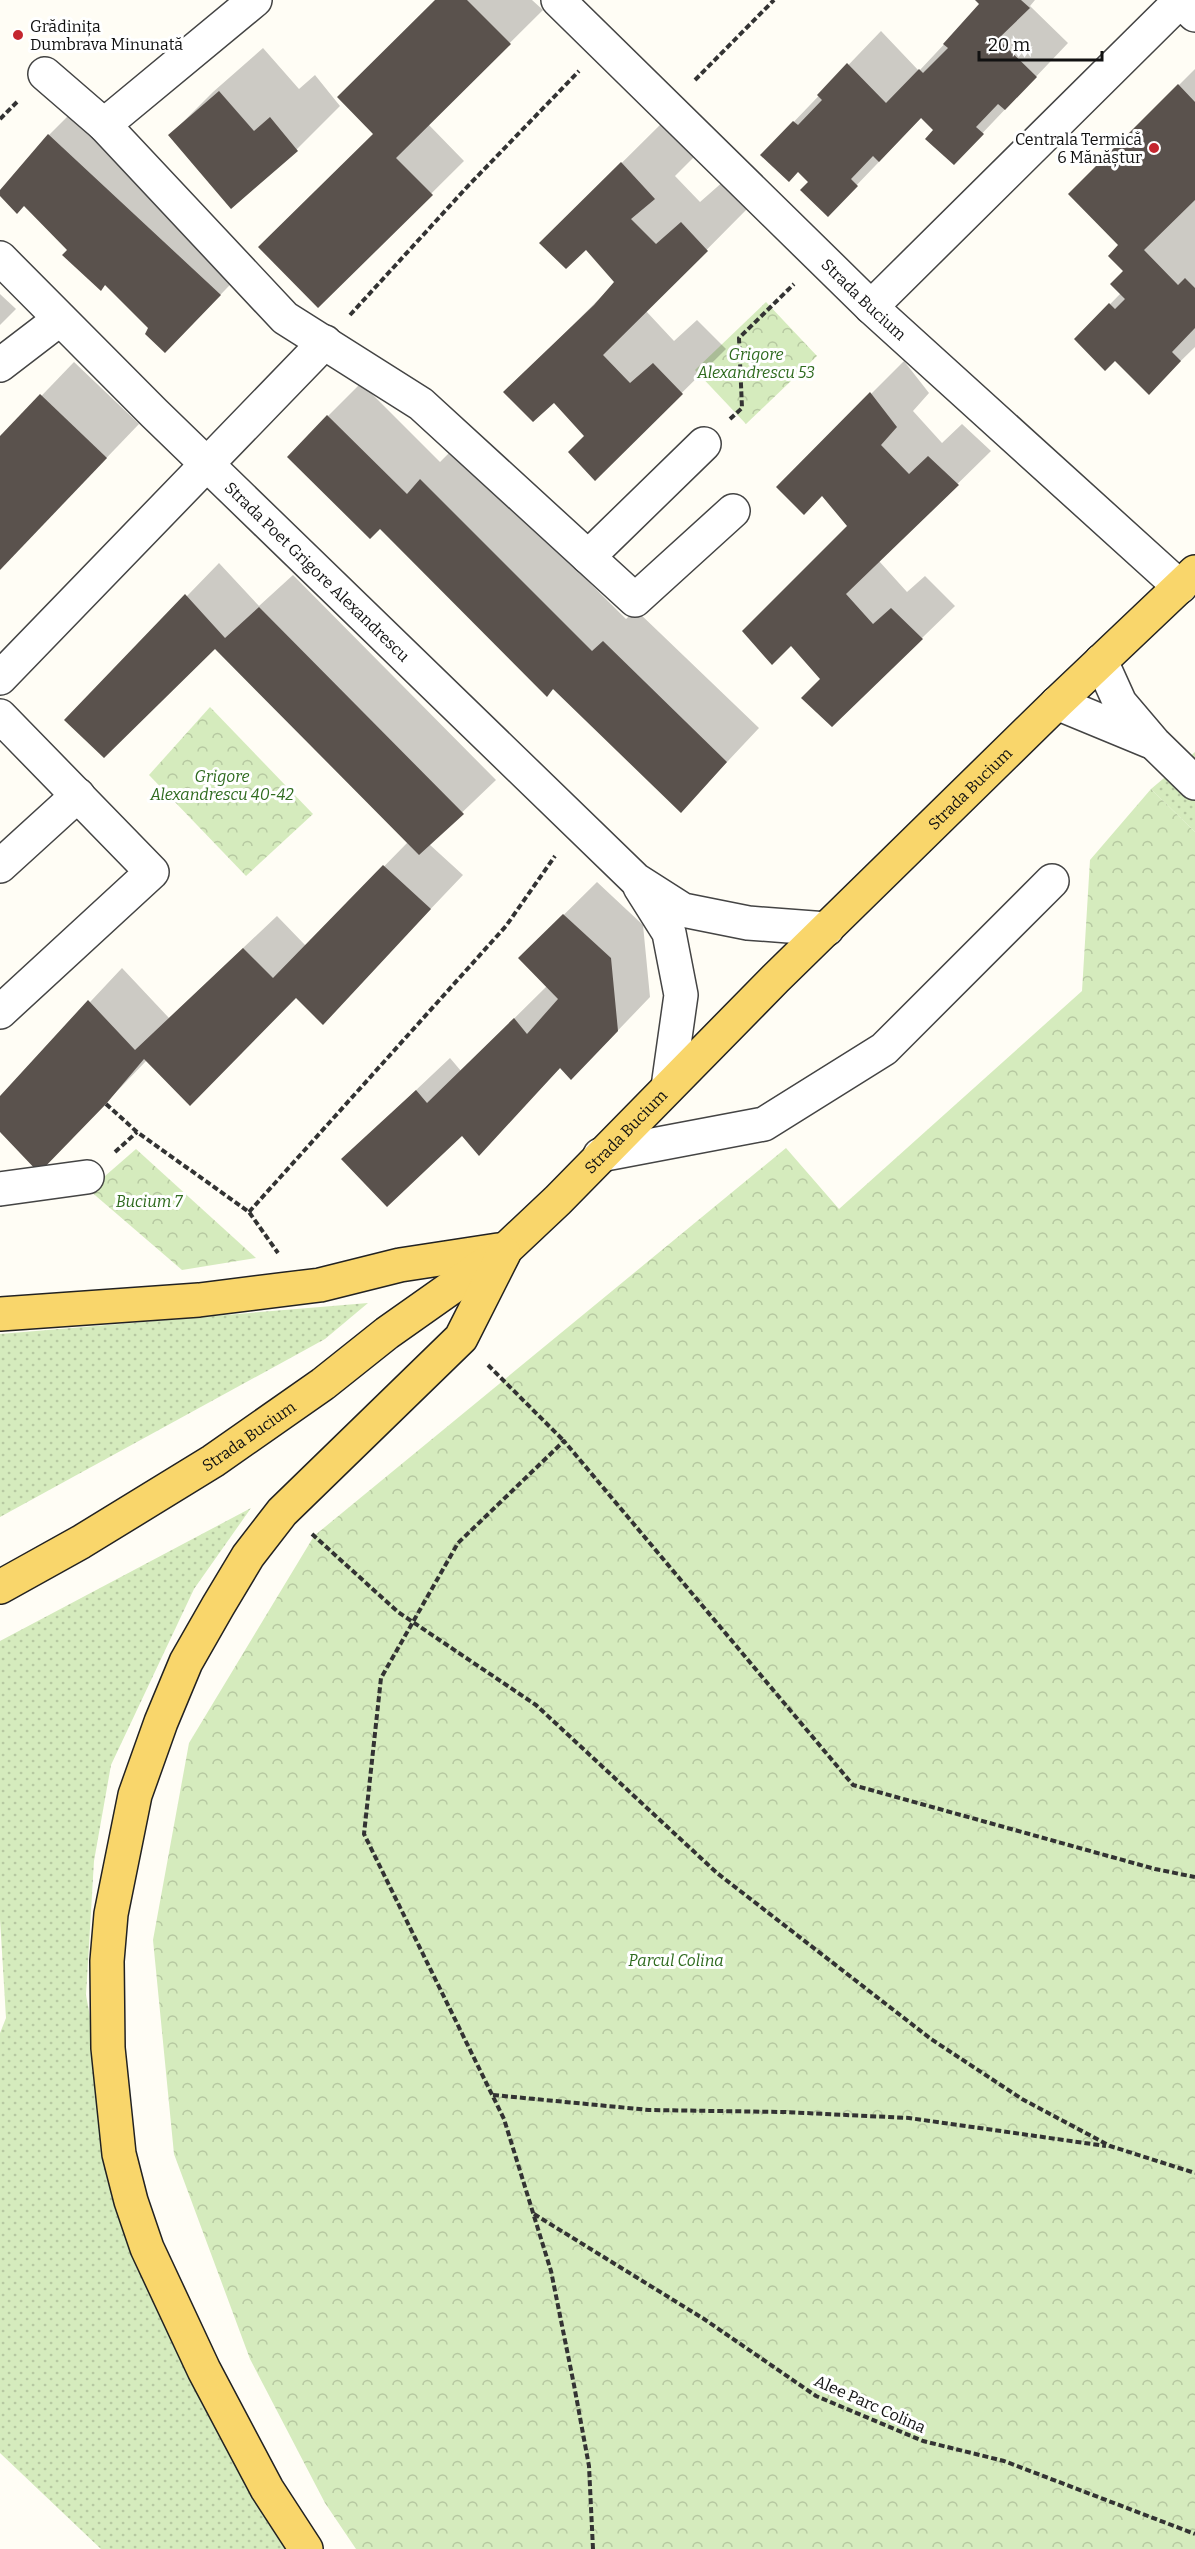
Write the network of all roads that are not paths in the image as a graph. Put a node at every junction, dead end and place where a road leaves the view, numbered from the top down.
1 (255, 0) edge
2 (558, 0) edge
3 (1185, 5) edge
4 (45, 74) dead end
5 (104, 125) junction
6 (0, 258) edge
7 (871, 307) junction
8 (60, 319) junction
9 (325, 342) junction
10 (0, 365) edge
11 (705, 444) road end
12 (208, 465) junction
13 (733, 511) dead end
14 (588, 557) junction
15 (1188, 579) edge
16 (1101, 661) junction
17 (0, 678) edge
18 (1057, 703) junction
19 (0, 716) edge
20 (1154, 743) junction
21 (1195, 783) edge
22 (78, 795) junction
23 (0, 866) edge
24 (636, 880) junction
25 (1052, 881) dead end
26 (826, 929) junction
27 (0, 1011) edge
28 (668, 1087) junction
29 (600, 1155) junction
30 (87, 1177) dead end
31 (0, 1189) edge
32 (506, 1249) junction
33 (0, 1314) edge
34 (0, 1587) edge
35 (306, 2549) edge

1 - 5 street
2 - 7 street, Strada Bucium
3 - 7 street
4 - 5 street
5 - 9 street
6 - 8 street, Strada Poet Grigore Alexandrescu
7 - 15 street, Strada Bucium
8 - 10 street
8 - 12 street, Strada Poet Grigore Alexandrescu
9 - 12 street
9 - 14 street
11 - 14 street
12 - 17 street
12 - 24 street, Strada Poet Grigore Alexandrescu
13 - 14 street
15 - 16 main road, Strada Bucium
16 - 18 main road, Strada Bucium
16 - 20 street
18 - 20 street
18 - 26 main road, Strada Bucium
19 - 22 street
20 - 21 street
22 - 23 street
22 - 27 street
24 - 26 street
24 - 28 street
25 - 29 street
26 - 28 main road, Strada Bucium
28 - 29 main road, Strada Bucium
29 - 32 main road, Strada Bucium
30 - 31 street
32 - 33 main road
32 - 34 main road, Strada Bucium
32 - 35 main road

